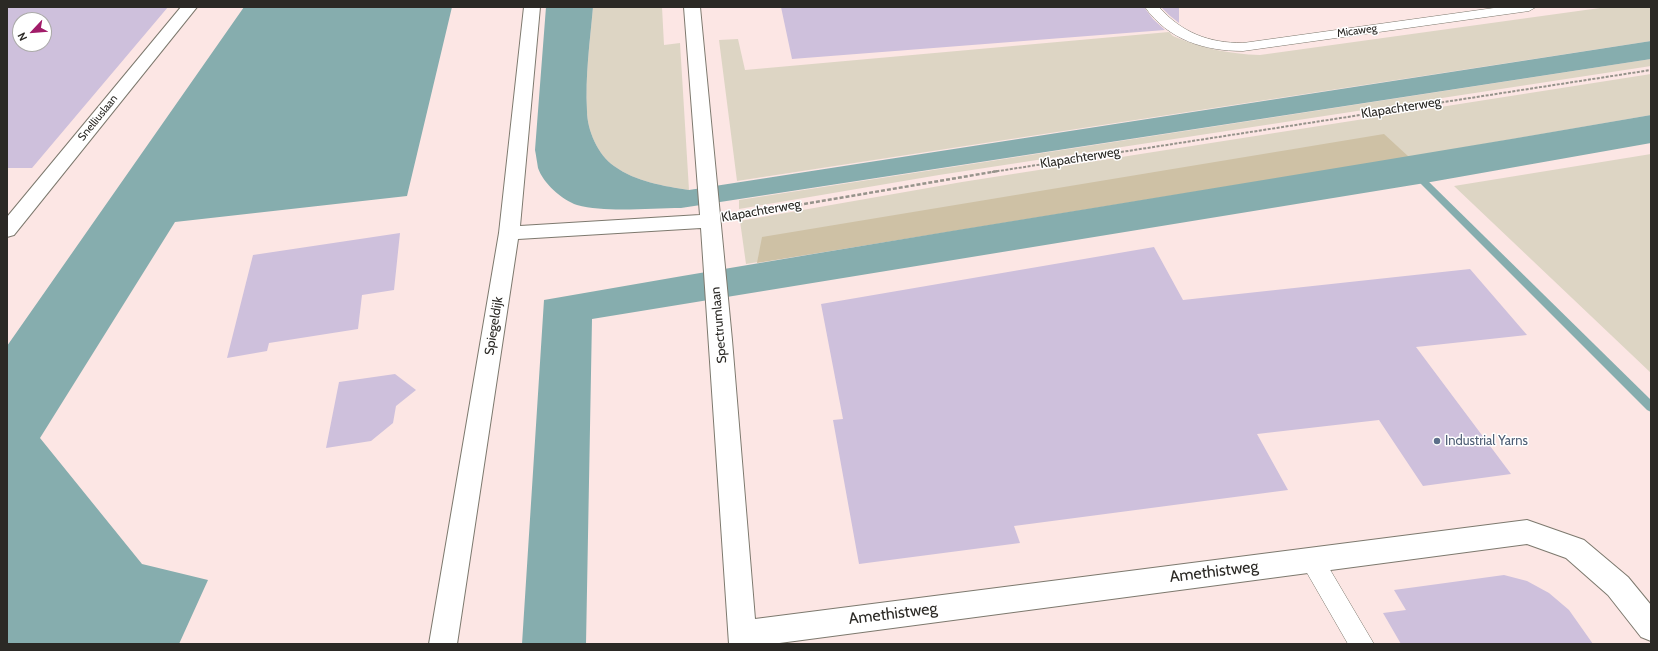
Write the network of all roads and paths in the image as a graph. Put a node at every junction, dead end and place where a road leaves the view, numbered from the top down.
1 (189, 7) edge
2 (532, 7) edge
3 (692, 7) edge
4 (1152, 7) edge
5 (1529, 7) edge
6 (1651, 70) edge
7 (711, 220) junction
8 (7, 230) edge
9 (508, 233) junction
10 (1311, 559) junction
11 (1651, 627) edge
12 (743, 639) edge
13 (443, 644) edge
14 (1362, 644) edge

1 - 8 street, Snelliuslaan
2 - 9 street, Spiegeldijk
3 - 7 street, Spectrumlaan
4 - 5 lane, Micaweg
6 - 7 path, Klapachterweg
7 - 9 street, Klapachterweg
7 - 12 street, Spectrumlaan
9 - 13 street, Spiegeldijk
10 - 11 street, Amethistweg
10 - 12 street, Amethistweg
10 - 14 lane

